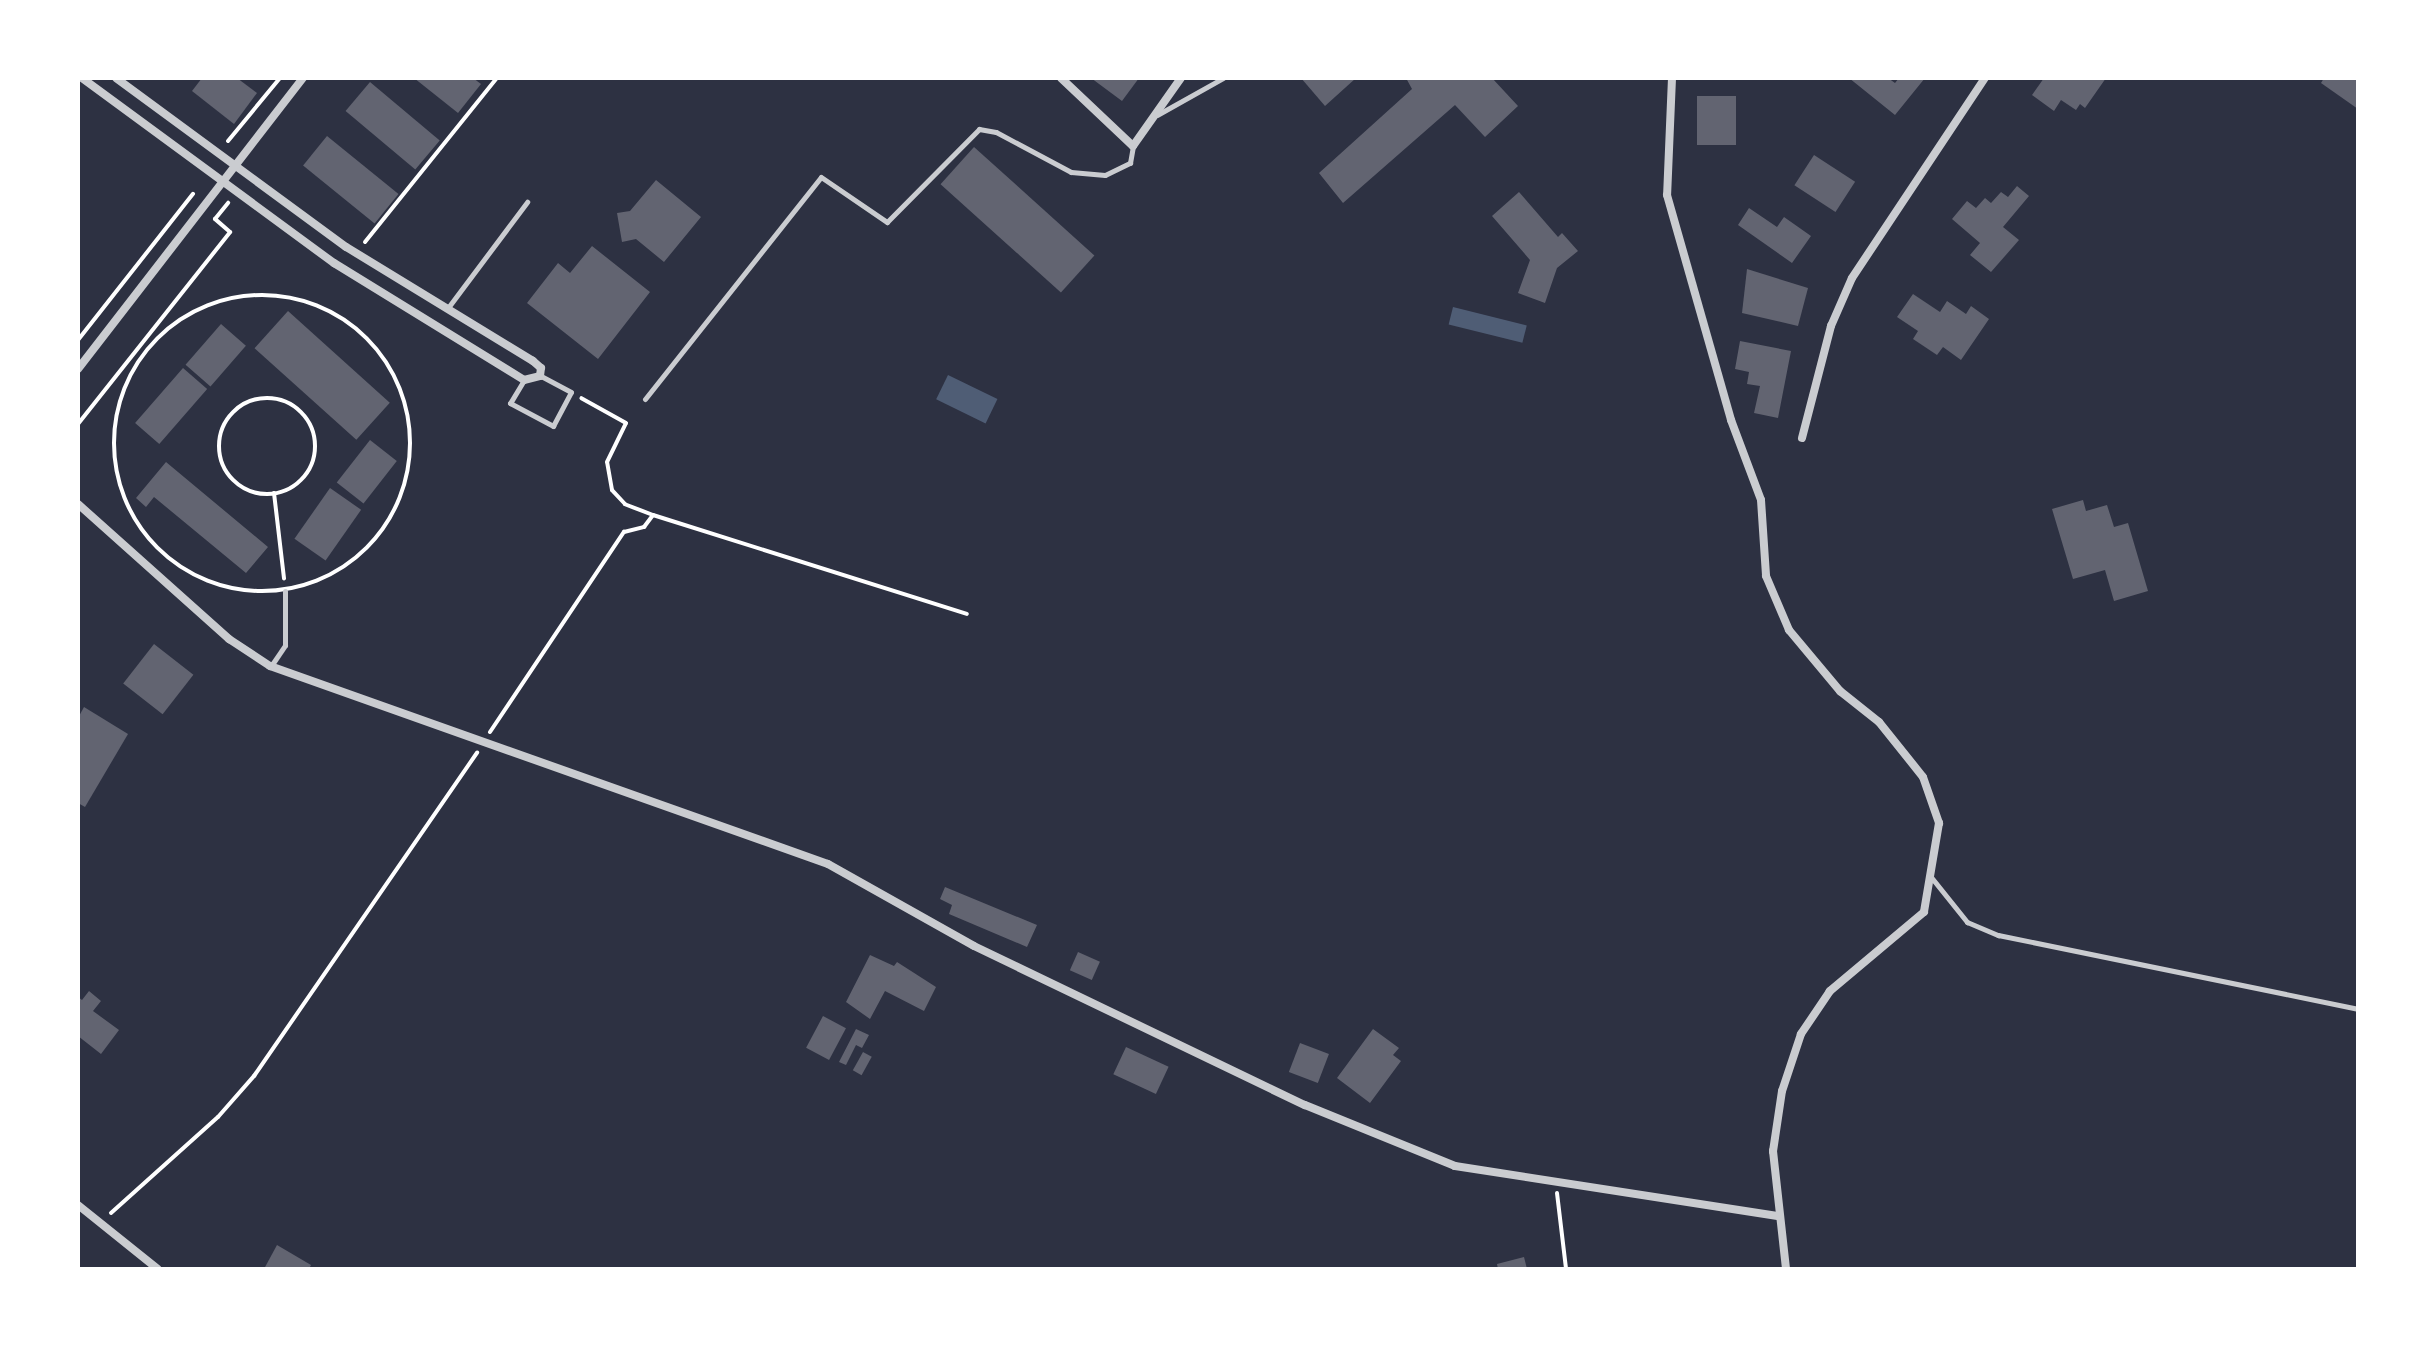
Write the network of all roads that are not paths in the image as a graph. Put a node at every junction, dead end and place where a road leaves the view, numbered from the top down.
1 (82, 78) edge
2 (116, 78) edge
3 (303, 78) edge
4 (1061, 78) edge
5 (1181, 78) edge
6 (1223, 78) edge
7 (1672, 78) edge
8 (1985, 78) edge
9 (1155, 116) junction
10 (1133, 146) junction
11 (233, 165) junction
12 (225, 184) junction
13 (527, 202) dead end
14 (446, 310) junction
15 (78, 369) edge
16 (540, 376) junction
17 (524, 380) junction
18 (645, 399) dead end
19 (1802, 438) dead end
20 (78, 504) edge
21 (285, 591) road end
22 (270, 666) junction
23 (1928, 873) junction
24 (2358, 1009) edge
25 (78, 1205) edge
26 (1779, 1216) junction
27 (158, 1269) edge
28 (1786, 1269) edge

1 - 12 street
2 - 11 street
3 - 11 street
4 - 10 street
5 - 9 street
6 - 9 lane
7 - 23 street
8 - 19 street
9 - 10 street
10 - 18 lane
11 - 12 street
11 - 14 street
12 - 15 street
12 - 17 street
13 - 14 lane
14 - 16 street
16 - 17 street
16 - 17 lane
20 - 22 street
21 - 22 lane
22 - 26 street
23 - 24 lane
23 - 26 street
25 - 27 street
26 - 28 street

